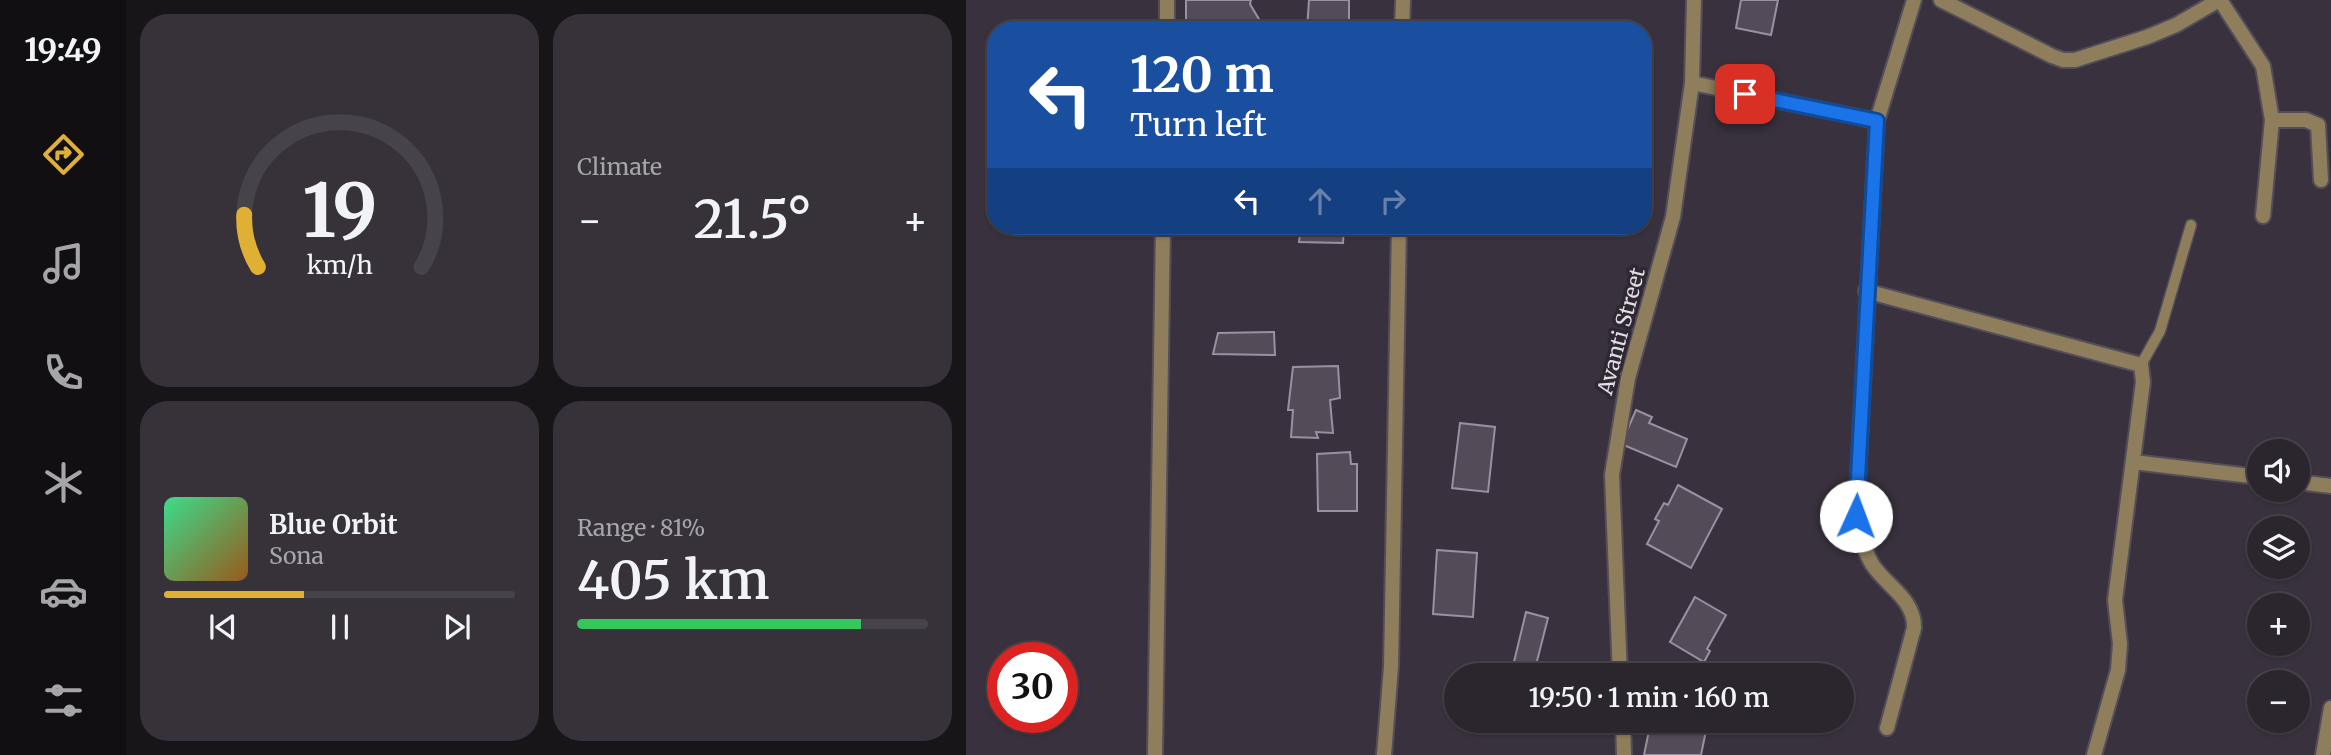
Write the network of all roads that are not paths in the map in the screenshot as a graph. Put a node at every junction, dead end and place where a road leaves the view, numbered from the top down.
1 (1167, 0) edge
2 (1403, 0) edge
3 (1695, 0) edge
4 (1914, 0) edge
5 (1941, 0) edge
6 (2220, 0) edge
7 (1167, 21) edge
8 (1402, 21) edge
9 (1692, 83) junction
10 (2272, 120) junction
11 (1877, 121) junction
12 (2321, 180) dead end
13 (2263, 216) dead end
14 (2191, 225) dead end
15 (1163, 235) edge
16 (1399, 235) edge
17 (1866, 291) junction
18 (2141, 365) junction
19 (2133, 462) junction
20 (2247, 476) edge
21 (2310, 483) edge
22 (2331, 486) edge
23 (1619, 663) edge
24 (2331, 708) edge
25 (1887, 728) dead end
26 (1623, 733) edge
27 (1155, 755) edge
28 (1384, 755) edge
29 (1623, 755) edge
30 (2094, 755) edge
31 (2323, 755) edge

1 - 7 street
2 - 8 street
3 - 9 street, Avanti Street
4 - 11 street
5 - 6 street
6 - 10 street
9 - 11 street
9 - 23 street, Avanti Street
10 - 12 street
10 - 13 street
11 - 17 street
14 - 18 lane
15 - 27 street
16 - 28 street
17 - 18 street
17 - 25 street
18 - 19 street
19 - 20 street
19 - 30 street
21 - 22 street
24 - 31 street
26 - 29 street

